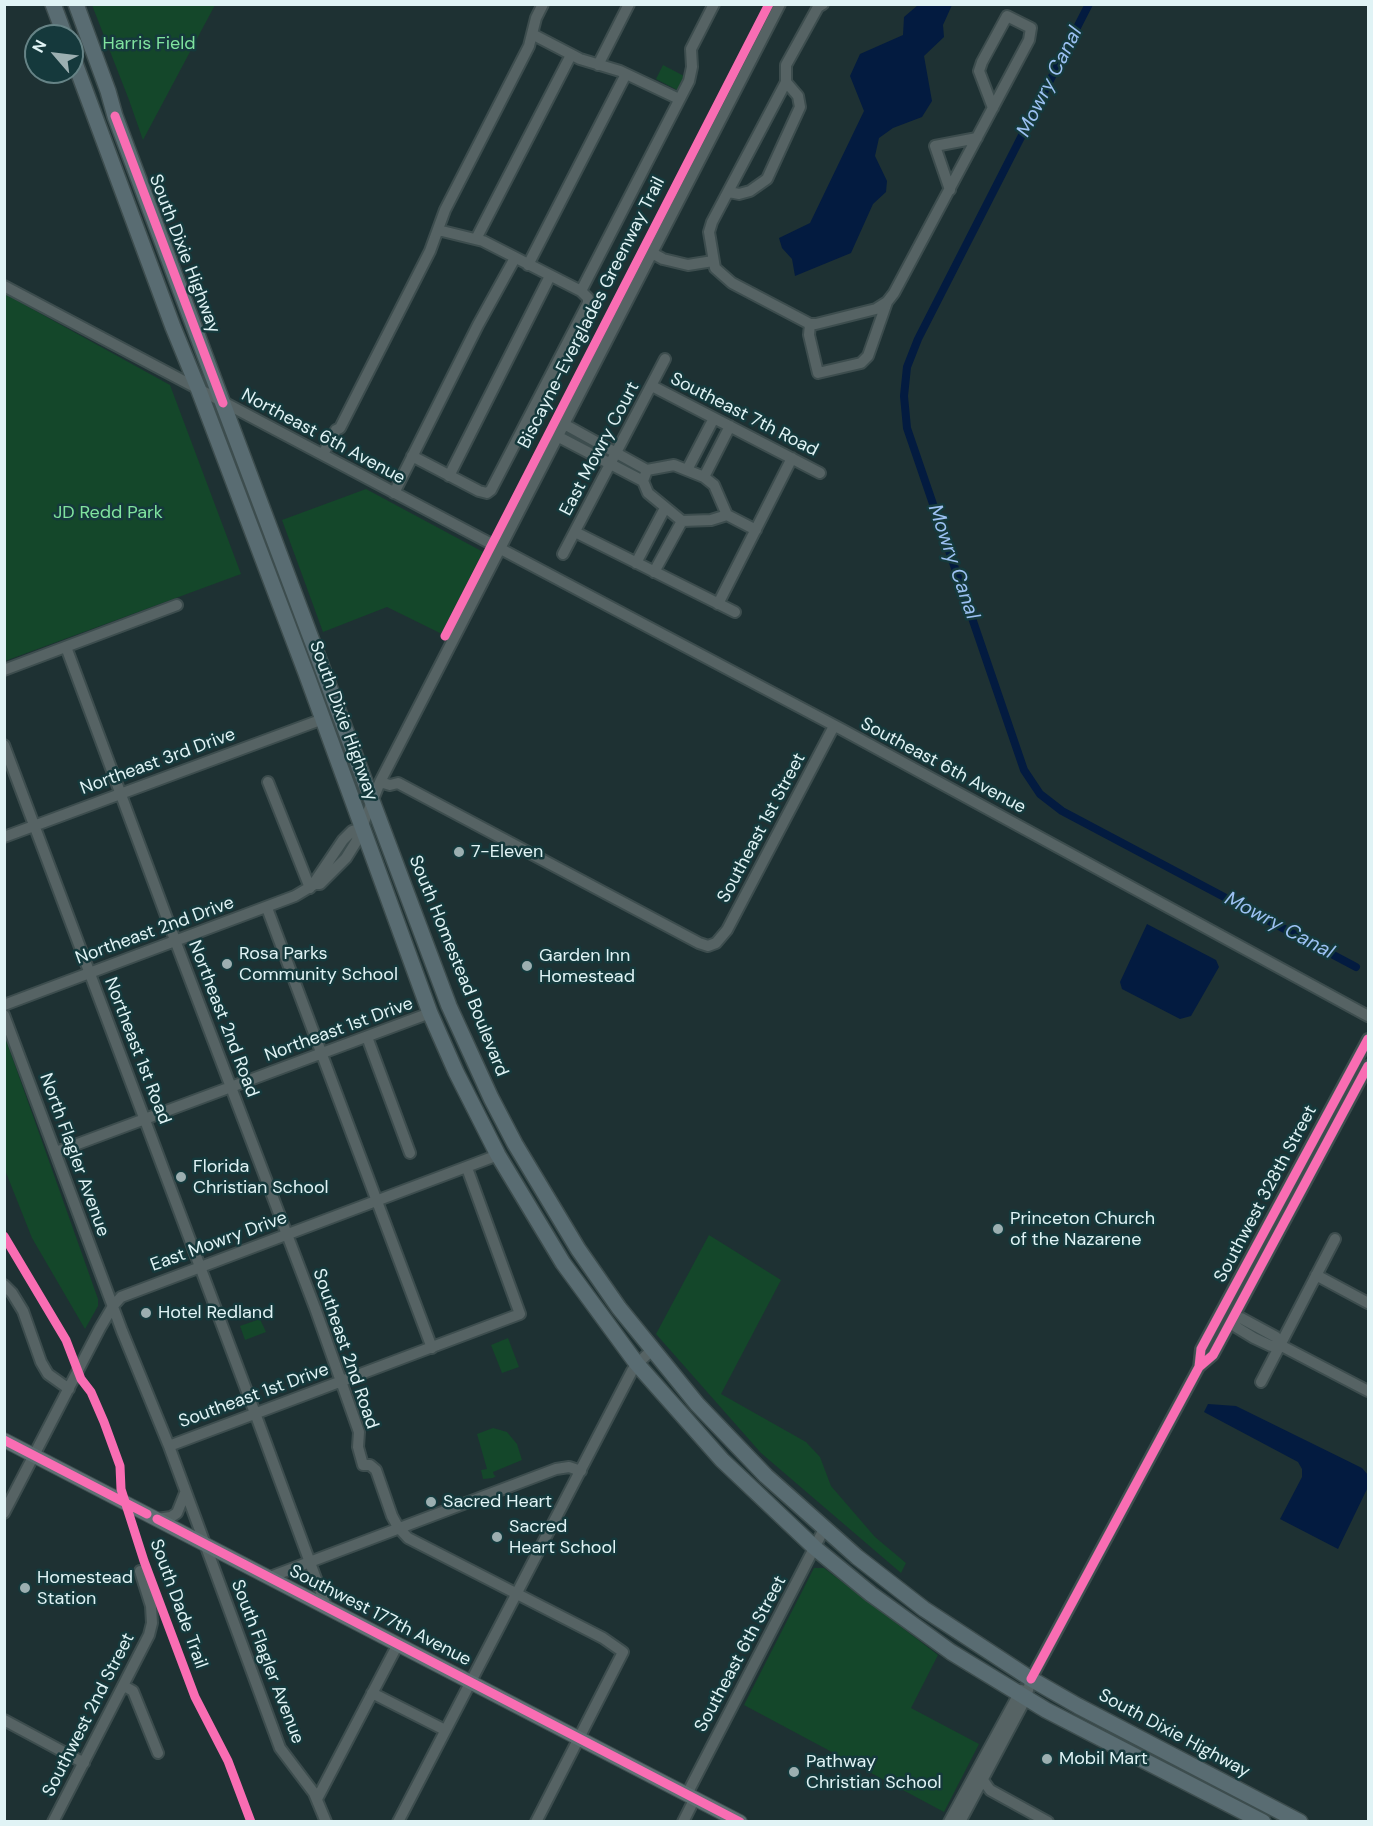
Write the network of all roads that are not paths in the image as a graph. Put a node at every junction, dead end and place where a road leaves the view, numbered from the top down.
1 (543, 4) edge
2 (629, 4) edge
3 (714, 4) edge
4 (780, 4) edge
5 (823, 4) edge
6 (76, 6) edge
7 (55, 10) edge
8 (532, 34) junction
9 (571, 55) junction
10 (598, 65) junction
11 (626, 74) junction
12 (786, 82) junction
13 (83, 84) edge
14 (679, 99) junction
15 (993, 108) junction
16 (977, 138) junction
17 (950, 190) junction
18 (729, 192) junction
19 (438, 230) junction
20 (476, 239) junction
21 (652, 254) junction
22 (515, 258) junction
23 (714, 261) junction
24 (528, 265) junction
25 (550, 276) junction
26 (4, 286) edge
27 (581, 291) junction
28 (887, 302) junction
29 (810, 324) junction
30 (666, 359) dead end
31 (652, 386) junction
32 (198, 388) junction
33 (222, 403) junction
34 (714, 418) junction
35 (564, 424) junction
36 (730, 426) junction
37 (558, 436) junction
38 (326, 456) junction
39 (412, 456) junction
40 (614, 458) junction
41 (792, 458) junction
42 (687, 470) junction
43 (820, 473) dead end
44 (645, 475) junction
45 (449, 476) junction
46 (704, 477) junction
47 (394, 492) junction
48 (664, 508) junction
49 (728, 515) junction
50 (682, 520) junction
51 (756, 530) junction
52 (575, 532) junction
53 (499, 548) junction
54 (563, 554) dead end
55 (636, 563) junction
56 (654, 572) junction
57 (718, 604) junction
58 (177, 605) dead end
59 (735, 612) dead end
60 (66, 647) junction
61 (4, 670) edge
62 (323, 719) junction
63 (834, 726) junction
64 (4, 746) edge
65 (389, 766) junction
66 (268, 782) dead end
67 (380, 782) junction
68 (398, 783) junction
69 (120, 794) junction
70 (372, 803) junction
71 (34, 826) junction
72 (362, 828) junction
73 (4, 837) edge
74 (313, 886) junction
75 (267, 908) junction
76 (176, 942) junction
77 (90, 973) junction
78 (4, 1005) edge
79 (430, 1013) junction
80 (4, 1015) edge
81 (1368, 1016) edge
82 (367, 1037) junction
83 (1368, 1039) edge
84 (321, 1054) junction
85 (453, 1064) junction
86 (1368, 1066) edge
87 (231, 1088) junction
88 (145, 1119) junction
89 (512, 1139) junction
90 (56, 1152) junction
91 (410, 1153) dead end
92 (498, 1155) junction
93 (466, 1168) junction
94 (376, 1202) junction
95 (562, 1225) junction
96 (287, 1235) junction
97 (1335, 1239) dead end
98 (200, 1267) junction
99 (1316, 1275) junction
100 (4, 1285) edge
101 (4, 1294) edge
102 (18, 1302) junction
103 (1368, 1303) edge
104 (113, 1306) junction
105 (1232, 1320) junction
106 (1280, 1345) junction
107 (432, 1348) junction
108 (652, 1350) junction
109 (637, 1364) junction
110 (1199, 1367) junction
111 (341, 1381) junction
112 (1261, 1382) dead end
113 (69, 1389) junction
114 (1368, 1391) edge
115 (255, 1413) junction
116 (4, 1440) edge
117 (169, 1446) junction
118 (34, 1455) junction
119 (581, 1471) junction
120 (186, 1493) junction
121 (4, 1513) edge
122 (157, 1519) junction
123 (398, 1527) junction
124 (824, 1529) junction
125 (205, 1543) junction
126 (815, 1548) junction
127 (310, 1562) junction
128 (140, 1571) dead end
129 (270, 1577) junction
130 (516, 1593) junction
131 (326, 1606) junction
132 (398, 1644) junction
133 (1031, 1679) junction
134 (471, 1681) junction
135 (124, 1686) junction
136 (372, 1694) junction
137 (1022, 1696) junction
138 (4, 1720) edge
139 (445, 1730) junction
140 (580, 1738) junction
141 (158, 1754) dead end
142 (84, 1763) junction
143 (976, 1784) junction
144 (691, 1796) junction
145 (317, 1799) junction
146 (956, 1817) edge
147 (53, 1821) edge
148 (327, 1821) edge
149 (398, 1821) edge
150 (536, 1821) edge
151 (683, 1821) edge
152 (740, 1821) edge
153 (1048, 1821) edge
154 (1263, 1821) edge
155 (1300, 1821) edge

1 - 8 street
2 - 10 street
3 - 14 street
4 - 21 street
5 - 12 street
6 - 7 highway
6 - 33 highway, South Dixie Highway
8 - 9 street
8 - 19 street
9 - 10 street
9 - 20 street
10 - 11 street
11 - 14 street
11 - 24 street
12 - 18 street
12 - 18 street
13 - 32 highway, South Dixie Highway
14 - 27 street
15 - 15 street
15 - 16 street
16 - 17 street
16 - 17 street
17 - 28 street
18 - 23 street
19 - 20 street
19 - 38 street
20 - 22 street
21 - 23 street
21 - 35 street
22 - 24 street
22 - 39 street
23 - 29 street
24 - 25 street
25 - 27 street
25 - 45 street
26 - 32 street, Northeast 6th Avenue
27 - 45 street
28 - 29 street
28 - 29 street
30 - 31 street, East Mowry Court
31 - 34 street, Southeast 7th Road
31 - 40 street, East Mowry Court
32 - 33 street, Northeast 6th Avenue
32 - 62 highway, South Dixie Highway
33 - 38 street, Northeast 6th Avenue
33 - 70 highway, South Dixie Highway
34 - 36 street, Southeast 7th Road
34 - 42 street
35 - 37 street
35 - 40 street
36 - 41 street, Southeast 7th Road
36 - 46 street
37 - 40 street
37 - 53 street
38 - 47 street, Northeast 6th Avenue
39 - 45 street
39 - 47 street
40 - 44 street
40 - 52 street, East Mowry Court
41 - 43 street, Southeast 7th Road
41 - 51 street
42 - 44 street
42 - 46 street
44 - 48 street
46 - 49 street
47 - 53 street, Northeast 6th Avenue
48 - 50 street
48 - 55 street
49 - 50 street
49 - 51 street
50 - 56 street
51 - 57 street
52 - 54 street, East Mowry Court
52 - 55 street
53 - 63 street, Southeast 6th Avenue
53 - 65 street
55 - 56 street
56 - 57 street
57 - 59 street
58 - 60 street
60 - 61 street
60 - 69 street, Northeast 2nd Road
62 - 69 street, Northeast 3rd Drive
62 - 72 highway, South Dixie Highway
63 - 68 street, Southeast 1st Street
63 - 81 street, Southeast 6th Avenue
64 - 71 street, Northeast 1st Road
65 - 67 street
65 - 68 street
66 - 74 street
67 - 68 street
67 - 70 street
69 - 71 street, Northeast 3rd Drive
69 - 76 street, Northeast 2nd Road
70 - 72 street
70 - 89 highway, South Homestead Boulevard
71 - 73 street, Northeast 3rd Drive
71 - 77 street, Northeast 1st Road
72 - 74 street
72 - 79 highway
74 - 75 street, Northeast 2nd Drive
75 - 76 street, Northeast 2nd Drive
75 - 84 street
76 - 77 street, Northeast 2nd Drive
76 - 87 street, Northeast 2nd Road
77 - 78 street, Northeast 2nd Drive
77 - 88 street, Northeast 1st Road
79 - 82 street, Northeast 1st Drive
79 - 85 highway
80 - 90 street, North Flagler Avenue
82 - 84 street, Northeast 1st Drive
82 - 91 street
83 - 110 street, Southwest 328th Street
84 - 87 street, Northeast 1st Drive
84 - 94 street
85 - 89 highway
85 - 92 highway
86 - 105 street, Southwest 328th Street
87 - 88 street, Northeast 1st Drive
87 - 96 street, Northeast 2nd Road
88 - 90 street, Northeast 1st Drive
88 - 98 street, Northeast 1st Road
89 - 95 highway, South Homestead Boulevard
90 - 104 street, North Flagler Avenue
92 - 93 street, East Mowry Drive
92 - 95 highway
92 - 109 highway
93 - 94 street, East Mowry Drive
93 - 107 street, Southeast 1st Drive
94 - 96 street, East Mowry Drive
94 - 107 street
95 - 108 highway, South Homestead Boulevard
96 - 98 street, East Mowry Drive
96 - 111 street, Southeast 2nd Road
97 - 99 street
98 - 104 street, East Mowry Drive
98 - 115 street, Northeast 1st Road
99 - 103 street
99 - 106 street
100 - 102 street
101 - 102 street
102 - 113 street
104 - 113 street, East Mowry Drive
104 - 117 street, South Flagler Avenue
105 - 106 street
105 - 110 street, Southwest 328th Street
106 - 112 street
106 - 114 street
107 - 111 street, Southeast 1st Drive
108 - 109 street
108 - 124 highway, South Homestead Boulevard
109 - 119 street
109 - 126 highway
110 - 133 street, Southwest 328th Street
111 - 115 street, Southeast 1st Drive
111 - 123 street, Southeast 2nd Road
113 - 118 street, East Mowry Drive
115 - 117 street, Southeast 1st Drive
115 - 127 street, Northeast 1st Road
116 - 118 main road, Southwest 177th Avenue
117 - 120 street, South Flagler Avenue
118 - 121 street, East Mowry Drive
118 - 122 main road, Southwest 177th Avenue
119 - 123 street
119 - 130 street
120 - 122 street
120 - 125 street, South Flagler Avenue
122 - 125 main road, Southwest 177th Avenue
123 - 127 street
123 - 130 street
124 - 126 street, Southeast 6th Street
124 - 133 highway, South Homestead Boulevard
125 - 129 main road, Southwest 177th Avenue
125 - 145 street, South Flagler Avenue
126 - 137 highway
126 - 144 street, Southeast 6th Street
127 - 129 street
127 - 131 street, Northeast 1st Road
128 - 135 street, Southwest 2nd Street
129 - 131 main road, Southwest 177th Avenue
130 - 134 street
130 - 140 street
131 - 132 main road, Southwest 177th Avenue
132 - 134 main road, Southwest 177th Avenue
132 - 136 street
133 - 137 street, Southwest 328th Street
133 - 155 highway, South Dixie Highway
134 - 139 street
134 - 140 main road, Southwest 177th Avenue
135 - 141 street
135 - 142 street, Southwest 2nd Street
136 - 139 street
136 - 145 street
137 - 143 street, Southwest 328th Street
137 - 154 highway, South Dixie Highway
138 - 142 street
139 - 149 street
140 - 144 main road, Southwest 177th Avenue
140 - 150 street
142 - 147 street, Southwest 2nd Street
143 - 146 street, Southwest 328th Street
143 - 153 street
144 - 151 street, Southeast 6th Street
144 - 152 main road, Southwest 177th Avenue
145 - 148 street, South Flagler Avenue

